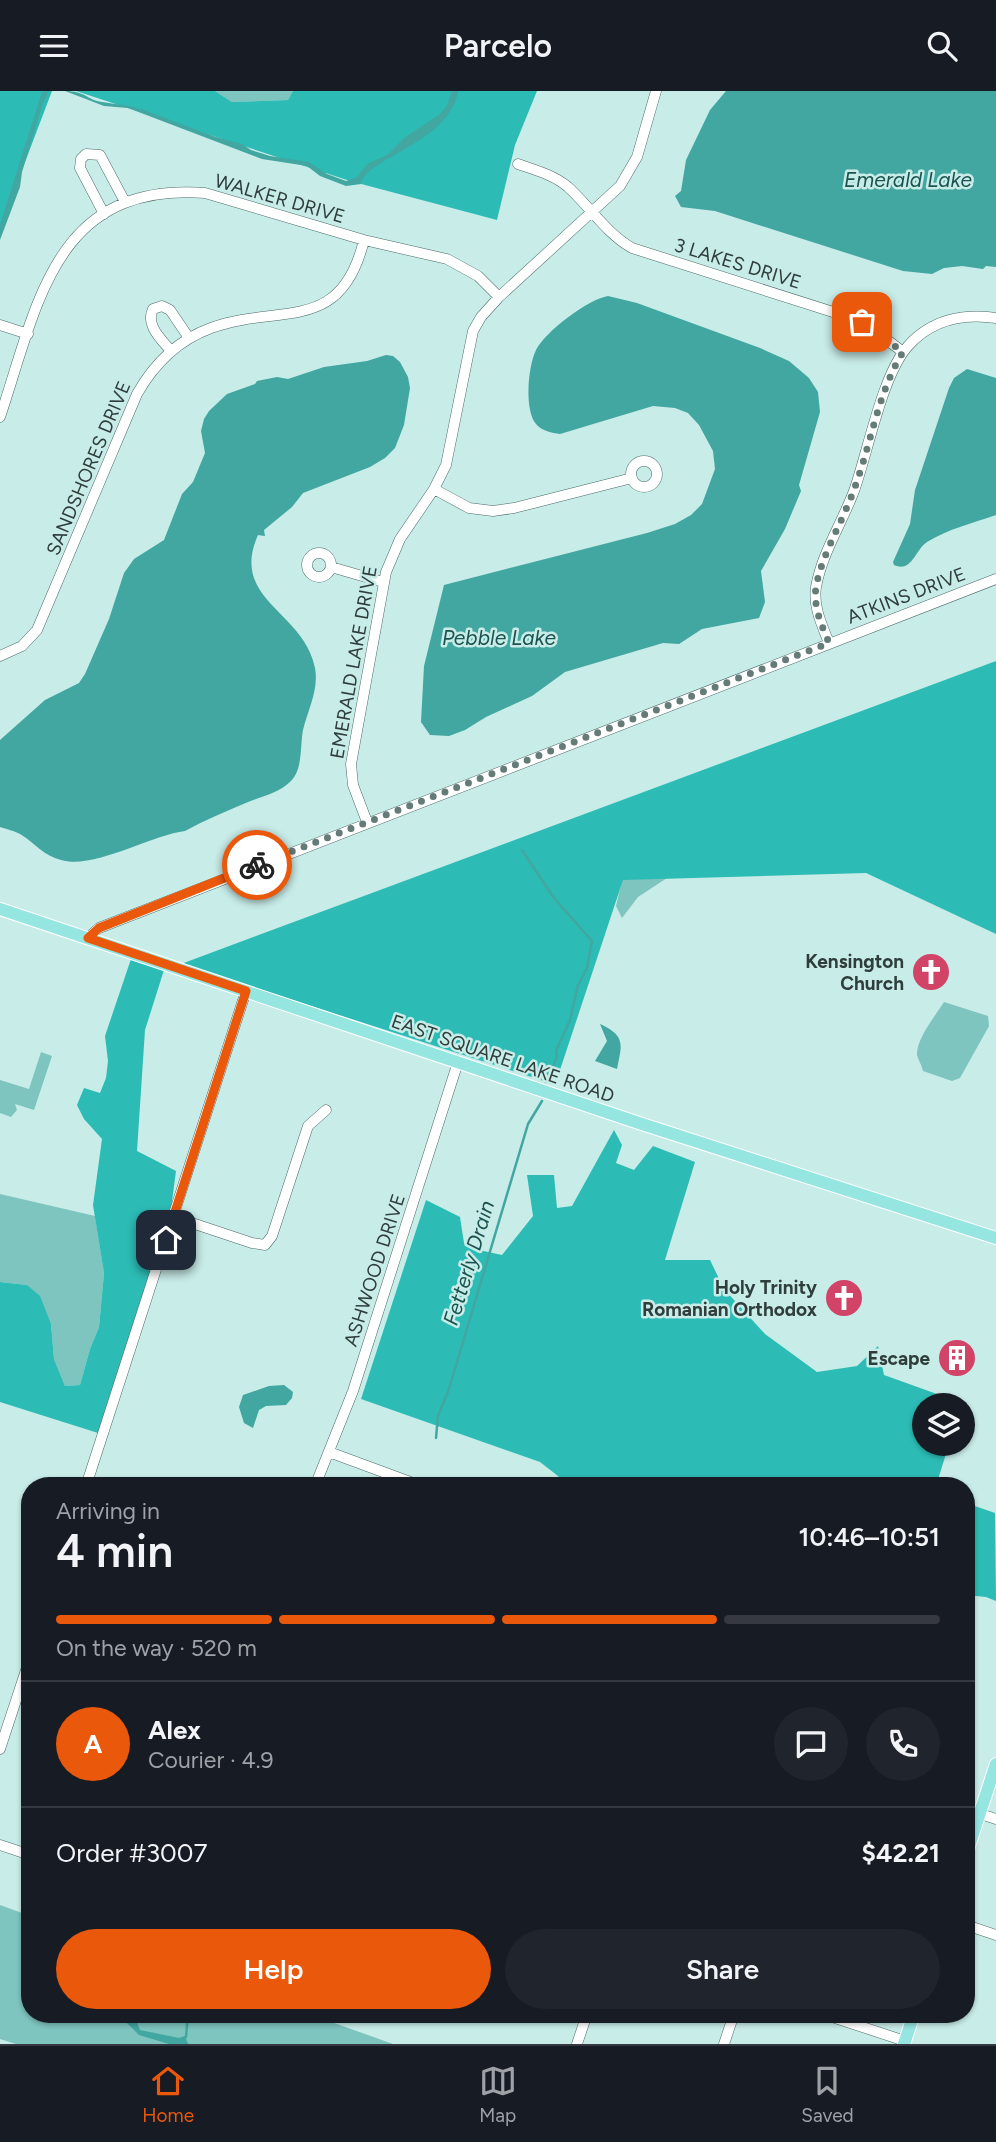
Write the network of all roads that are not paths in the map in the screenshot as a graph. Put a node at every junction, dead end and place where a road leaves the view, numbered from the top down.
1 (656, 91) edge
2 (518, 164) dead end
3 (125, 202) junction
4 (592, 211) junction
5 (104, 214) junction
6 (364, 240) junction
7 (499, 297) junction
8 (996, 319) edge
9 (0, 325) edge
10 (28, 334) junction
11 (190, 338) junction
12 (171, 351) junction
13 (903, 352) junction
14 (0, 417) edge
15 (632, 478) dead end
16 (434, 489) junction
17 (331, 568) dead end
18 (996, 579) edge
19 (383, 582) junction
20 (829, 643) junction
21 (0, 656) edge
22 (367, 822) junction
23 (0, 909) edge
24 (88, 938) junction
25 (246, 991) junction
26 (458, 1062) junction
27 (326, 1110) dead end
28 (174, 1217) junction
29 (996, 1238) edge
30 (329, 1452) junction
31 (89, 1477) edge
32 (319, 1477) edge
33 (397, 1477) edge
34 (21, 1685) edge
35 (0, 1749) edge
36 (996, 1764) edge
37 (975, 1812) edge
38 (979, 1814) junction
39 (996, 1819) edge
40 (975, 1827) edge
41 (0, 1845) edge
42 (21, 1852) edge
43 (975, 1928) edge
44 (996, 1935) edge
45 (584, 2023) edge
46 (731, 2023) edge
47 (848, 2023) edge
48 (911, 2023) edge
49 (904, 2043) edge
50 (577, 2044) edge
51 (724, 2044) edge

1 - 4 street, EMERALD LAKE DRIVE
2 - 4 street, 3 LAKES DRIVE
3 - 5 street, WALKER DRIVE
3 - 5 street
3 - 6 street, WALKER DRIVE
4 - 7 street, EMERALD LAKE DRIVE
4 - 13 street, 3 LAKES DRIVE
5 - 10 street, WALKER DRIVE
6 - 7 street, WALKER DRIVE
6 - 11 street, SANDSHORES DRIVE
7 - 16 street, EMERALD LAKE DRIVE
8 - 13 street
9 - 10 street
10 - 14 street, WALKER DRIVE
11 - 12 street, SANDSHORES DRIVE
11 - 12 street
12 - 21 street, SANDSHORES DRIVE
13 - 20 street
15 - 16 street
16 - 19 street, EMERALD LAKE DRIVE
17 - 19 street
18 - 20 street, ATKINS DRIVE
19 - 22 street, EMERALD LAKE DRIVE
20 - 22 street, ATKINS DRIVE
22 - 24 street, ATKINS DRIVE
23 - 24 main road, EAST SQUARE LAKE ROAD
24 - 25 main road, EAST SQUARE LAKE ROAD
25 - 26 main road, EAST SQUARE LAKE ROAD
25 - 28 street
26 - 29 main road, EAST SQUARE LAKE ROAD
26 - 30 street, ASHWOOD DRIVE
27 - 28 street
28 - 31 street
30 - 32 street, ASHWOOD DRIVE
30 - 33 street
34 - 35 street
36 - 38 main road
37 - 38 street
38 - 39 street
38 - 40 main road
41 - 42 street
43 - 44 street
45 - 50 street
46 - 51 street
47 - 49 street
48 - 49 main road

